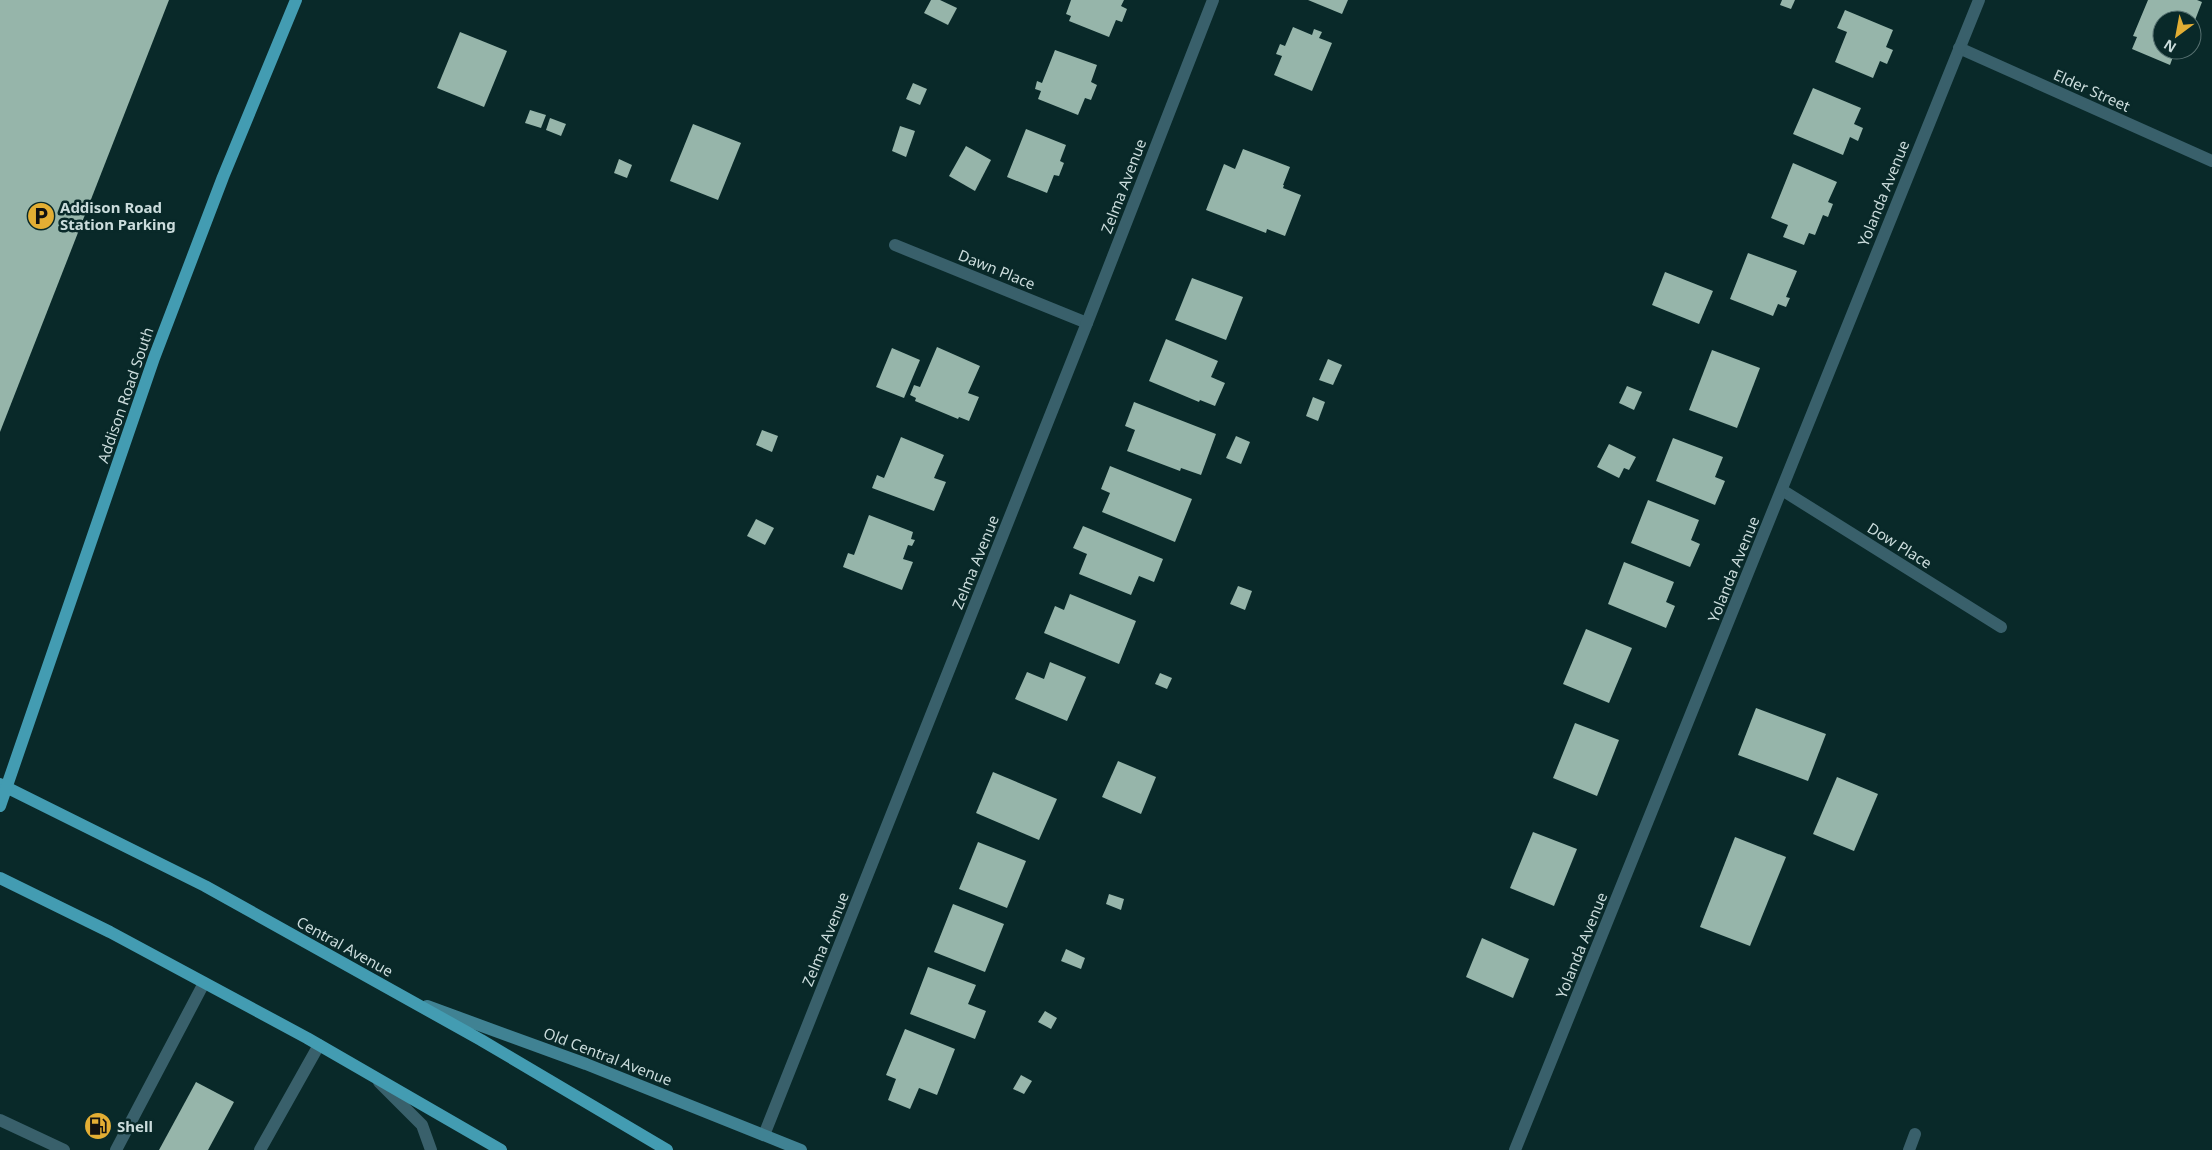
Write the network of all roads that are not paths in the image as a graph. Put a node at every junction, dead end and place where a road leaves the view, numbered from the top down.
1 (296, 0) edge
2 (1213, 0) edge
3 (1979, 0) edge
4 (1959, 48) junction
5 (2212, 161) edge
6 (895, 245) dead end
7 (1087, 323) junction
8 (1782, 490) junction
9 (2001, 627) dead end
10 (3, 786) edge
11 (0, 806) edge
12 (0, 878) edge
13 (204, 983) junction
14 (401, 996) junction
15 (319, 1045) junction
16 (374, 1076) junction
17 (0, 1120) edge
18 (1915, 1134) dead end
19 (764, 1135) junction
20 (64, 1150) edge
21 (116, 1150) edge
22 (260, 1150) edge
23 (431, 1150) edge
24 (501, 1150) edge
25 (667, 1150) edge
26 (801, 1150) edge
27 (1515, 1150) edge
28 (1909, 1150) edge

1 - 10 main road, Addison Road South
2 - 7 street, Zelma Avenue
3 - 4 street, Yolanda Avenue
4 - 5 street, Elder Street
4 - 8 street, Yolanda Avenue
6 - 7 street, Dawn Place
7 - 19 street, Zelma Avenue
8 - 9 street, Dow Place
8 - 27 street, Yolanda Avenue
10 - 11 main road, Addison Road South
10 - 14 main road, Central Avenue
12 - 13 main road
13 - 15 main road
13 - 21 street
14 - 19 main road, Old Central Avenue
14 - 25 main road, Central Avenue
15 - 16 main road
15 - 22 street
16 - 23 street
16 - 24 main road
17 - 20 street
18 - 28 street
19 - 26 main road, Old Central Avenue

